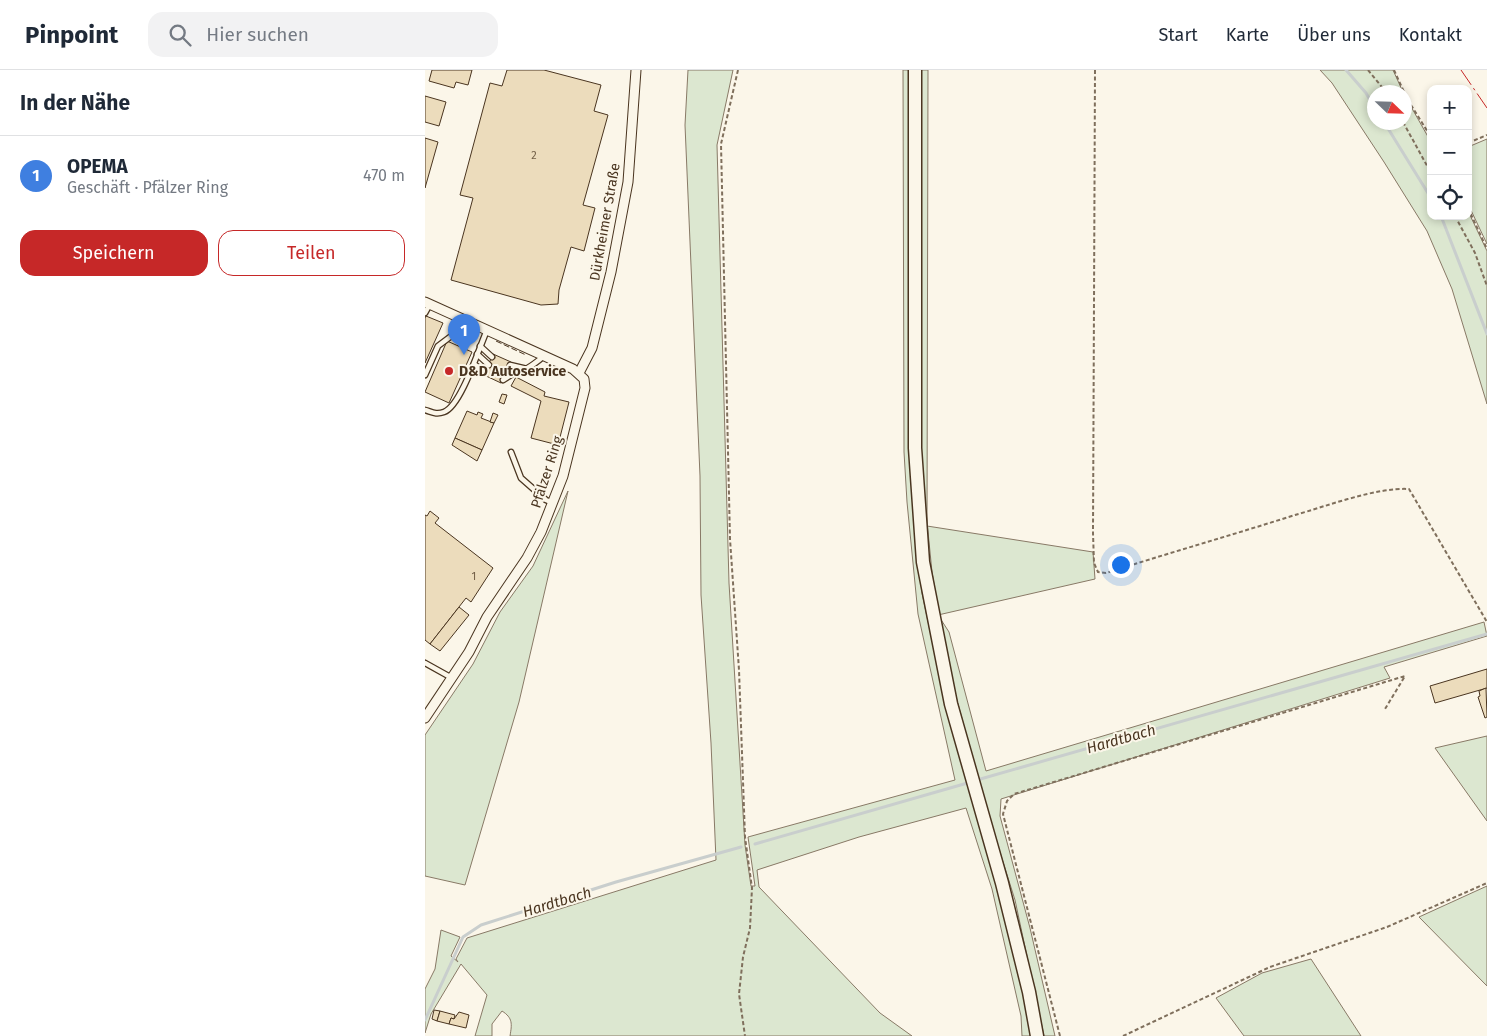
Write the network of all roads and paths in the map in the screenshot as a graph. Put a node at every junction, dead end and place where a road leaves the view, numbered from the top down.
1 (636, 70) edge
2 (739, 70) edge
3 (915, 70) edge
4 (1095, 70) edge
5 (1368, 70) edge
6 (1394, 70) edge
7 (1380, 85) edge
8 (1401, 85) edge
9 (1412, 106) edge
10 (1407, 130) edge
11 (1427, 130) edge
12 (1487, 135) edge
13 (1472, 141) edge
14 (1427, 166) edge
15 (1472, 216) edge
16 (1457, 220) edge
17 (1487, 248) edge
18 (1487, 286) edge
19 (427, 303) edge
20 (425, 313) edge
21 (465, 321) junction
22 (487, 330) junction
23 (480, 346) junction
24 (477, 354) junction
25 (544, 356) junction
26 (492, 357) dead end
27 (474, 364) junction
28 (489, 365) dead end
29 (510, 365) dead end
30 (528, 369) junction
31 (485, 372) dead end
32 (506, 372) dead end
33 (514, 373) junction
34 (579, 373) junction
35 (425, 375) edge
36 (503, 380) dead end
37 (425, 410) edge
38 (511, 452) dead end
39 (553, 503) junction
40 (1487, 622) edge
41 (425, 663) edge
42 (452, 678) junction
43 (1385, 709) dead end
44 (425, 718) edge
45 (1487, 883) edge
46 (745, 1036) edge
47 (1037, 1036) edge
48 (1060, 1036) edge
49 (1123, 1036) edge

1 - 34 street, Dürkheimer Straße
2 - 46 path
3 - 47 main road
4 - 40 path
5 - 7 path
6 - 8 path
9 - 11 path
10 - 14 path
12 - 13 path
15 - 17 path
16 - 18 path
19 - 20 lane
19 - 21 street
21 - 22 street
21 - 35 lane
22 - 23 lane
22 - 25 street
23 - 24 lane
23 - 26 lane
24 - 27 lane
24 - 28 lane
25 - 30 lane
25 - 34 street
27 - 31 lane
27 - 37 lane
29 - 30 lane
30 - 33 lane
32 - 33 lane
33 - 36 lane
34 - 39 street, Pfälzer Ring
38 - 39 lane
39 - 42 street, Pfälzer Ring
41 - 42 lane
42 - 44 street, Pfälzer Ring
43 - 48 path
45 - 49 path

